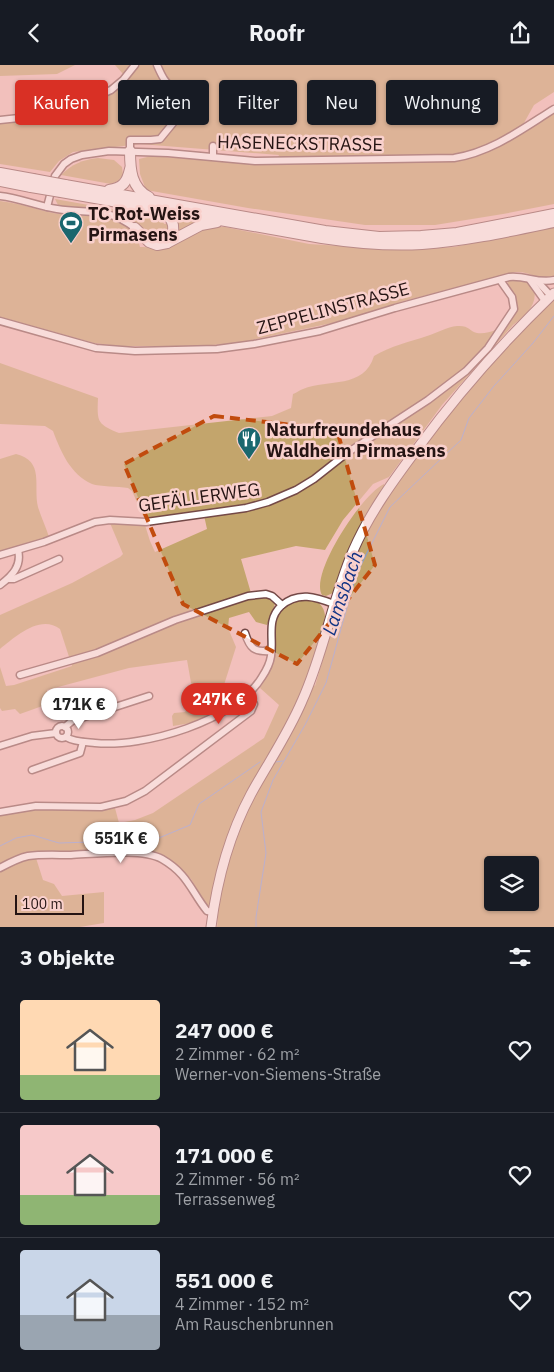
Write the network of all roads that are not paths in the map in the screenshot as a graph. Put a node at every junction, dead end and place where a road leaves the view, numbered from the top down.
1 (135, 65) edge
2 (157, 65) edge
3 (554, 109) edge
4 (0, 120) edge
5 (213, 146) dead end
6 (130, 151) junction
7 (213, 156) junction
8 (130, 166) junction
9 (0, 173) edge
10 (0, 181) edge
11 (32, 183) junction
12 (63, 188) junction
13 (96, 190) junction
14 (0, 196) edge
15 (160, 201) junction
16 (47, 207) junction
17 (150, 207) junction
18 (554, 214) edge
19 (554, 222) edge
20 (236, 223) junction
21 (135, 228) joint
22 (167, 243) junction
23 (527, 278) junction
24 (500, 280) junction
25 (554, 280) edge
26 (538, 282) junction
27 (550, 297) edge
28 (0, 321) edge
29 (18, 550) junction
30 (0, 555) edge
31 (59, 559) dead end
32 (8, 579) junction
33 (0, 585) edge
34 (334, 604) junction
35 (282, 605) junction
36 (245, 633) dead end
37 (271, 651) junction
38 (20, 675) dead end
39 (248, 695) junction
40 (149, 696) dead end
41 (65, 727) junction
42 (56, 733) junction
43 (66, 737) junction
44 (83, 742) junction
45 (0, 746) edge
46 (32, 770) dead end
47 (0, 812) edge
48 (0, 868) edge
49 (213, 912) junction
50 (211, 927) edge

1 - 4 street
2 - 6 street
3 - 7 street, HASENECKSTRASSE
5 - 7 street
6 - 7 street, HASENECKSTRASSE
6 - 8 highway
6 - 16 street, HASENECKSTRASSE
8 - 13 highway
8 - 15 highway
9 - 11 highway
10 - 11 highway
11 - 12 highway, bridge
12 - 13 highway
12 - 17 highway
13 - 15 highway
14 - 16 street
15 - 18 highway
16 - 21 street
17 - 20 highway
17 - 22 highway
19 - 20 highway
20 - 22 highway
21 - 22 highway
23 - 24 street, ZEPPELINSTRASSE
23 - 26 street
23 - 27 street
24 - 28 street, ZEPPELINSTRASSE
24 - 29 street, GEFÄLLERWEG
25 - 26 street
26 - 27 street
27 - 34 main road
29 - 30 street, GEFÄLLERWEG
29 - 32 street
31 - 32 street
32 - 33 street
34 - 35 street
34 - 49 main road
35 - 37 street
35 - 38 street
36 - 37 street
37 - 39 street
39 - 44 street
39 - 47 street
40 - 41 street
41 - 42 street
41 - 43 street
42 - 43 street
42 - 45 street
43 - 44 street
44 - 46 street
48 - 49 street
49 - 50 main road

